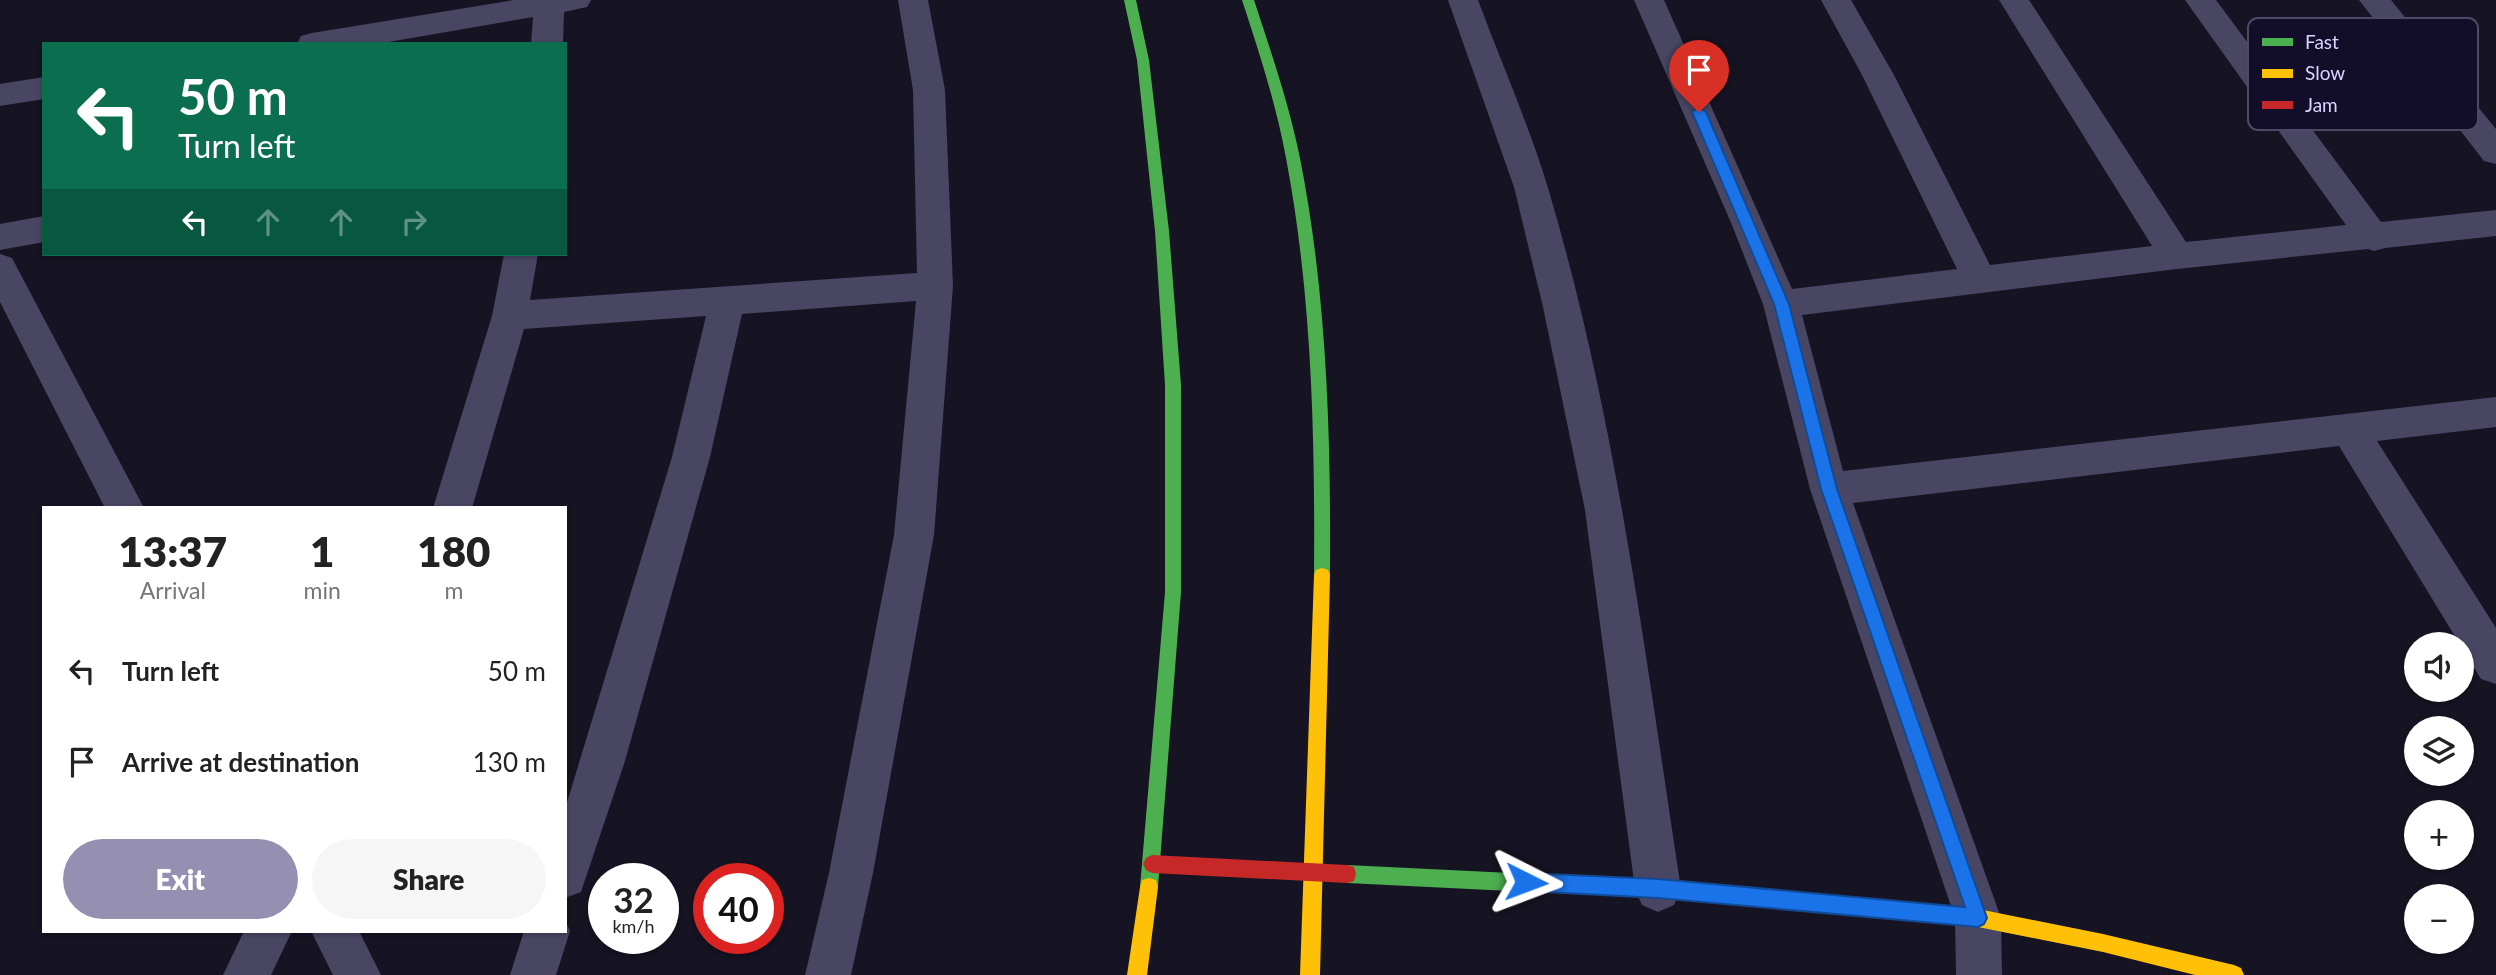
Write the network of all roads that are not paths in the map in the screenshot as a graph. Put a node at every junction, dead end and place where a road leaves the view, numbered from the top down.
1 (912, 0) edge
2 (1130, 0) edge
3 (1248, 0) edge
4 (1463, 0) edge
5 (1649, 0) edge
6 (1836, 0) edge
7 (2014, 0) edge
8 (2200, 0) edge
9 (2374, 0) edge
10 (559, 2) edge
11 (2388, 18) edge
12 (324, 42) edge
13 (548, 42) edge
14 (2248, 65) edge
15 (42, 88) edge
16 (0, 95) edge
17 (2295, 130) edge
18 (2478, 130) edge
19 (2496, 152) edge
20 (2496, 223) edge
21 (42, 229) edge
22 (0, 237) edge
23 (2374, 237) junction
24 (521, 256) edge
25 (2177, 256) junction
26 (0, 268) edge
27 (1980, 280) junction
28 (935, 286) junction
29 (727, 301) junction
30 (1782, 304) junction
31 (510, 316) junction
32 (2496, 412) edge
33 (2349, 430) junction
34 (1829, 489) junction
35 (124, 506) edge
36 (453, 506) edge
37 (2496, 665) edge
38 (1152, 864) junction
39 (567, 870) edge
40 (1315, 871) junction
41 (1658, 889) junction
42 (1978, 918) junction
43 (268, 933) edge
44 (335, 933) edge
45 (546, 933) edge
46 (246, 975) edge
47 (358, 975) edge
48 (533, 975) edge
49 (828, 975) edge
50 (1138, 975) edge
51 (1310, 975) edge
52 (1979, 975) edge
53 (2234, 975) edge

1 - 28 street
2 - 38 street
3 - 40 street
4 - 41 street
5 - 30 street
6 - 27 street
7 - 25 street
8 - 14 street
9 - 11 street
10 - 12 street
10 - 13 street
15 - 16 street
17 - 23 street
18 - 19 street
20 - 23 street
21 - 22 street
23 - 25 street
24 - 31 street
25 - 27 street
26 - 35 street
27 - 30 street
28 - 29 street
28 - 49 street
29 - 31 street
29 - 39 street
30 - 34 street
31 - 36 street
32 - 33 street
33 - 34 street
33 - 37 street
34 - 42 street
38 - 40 street
38 - 50 street
40 - 41 street
40 - 51 street
41 - 42 street
42 - 52 street
42 - 53 street
43 - 46 street
44 - 47 street
45 - 48 street

